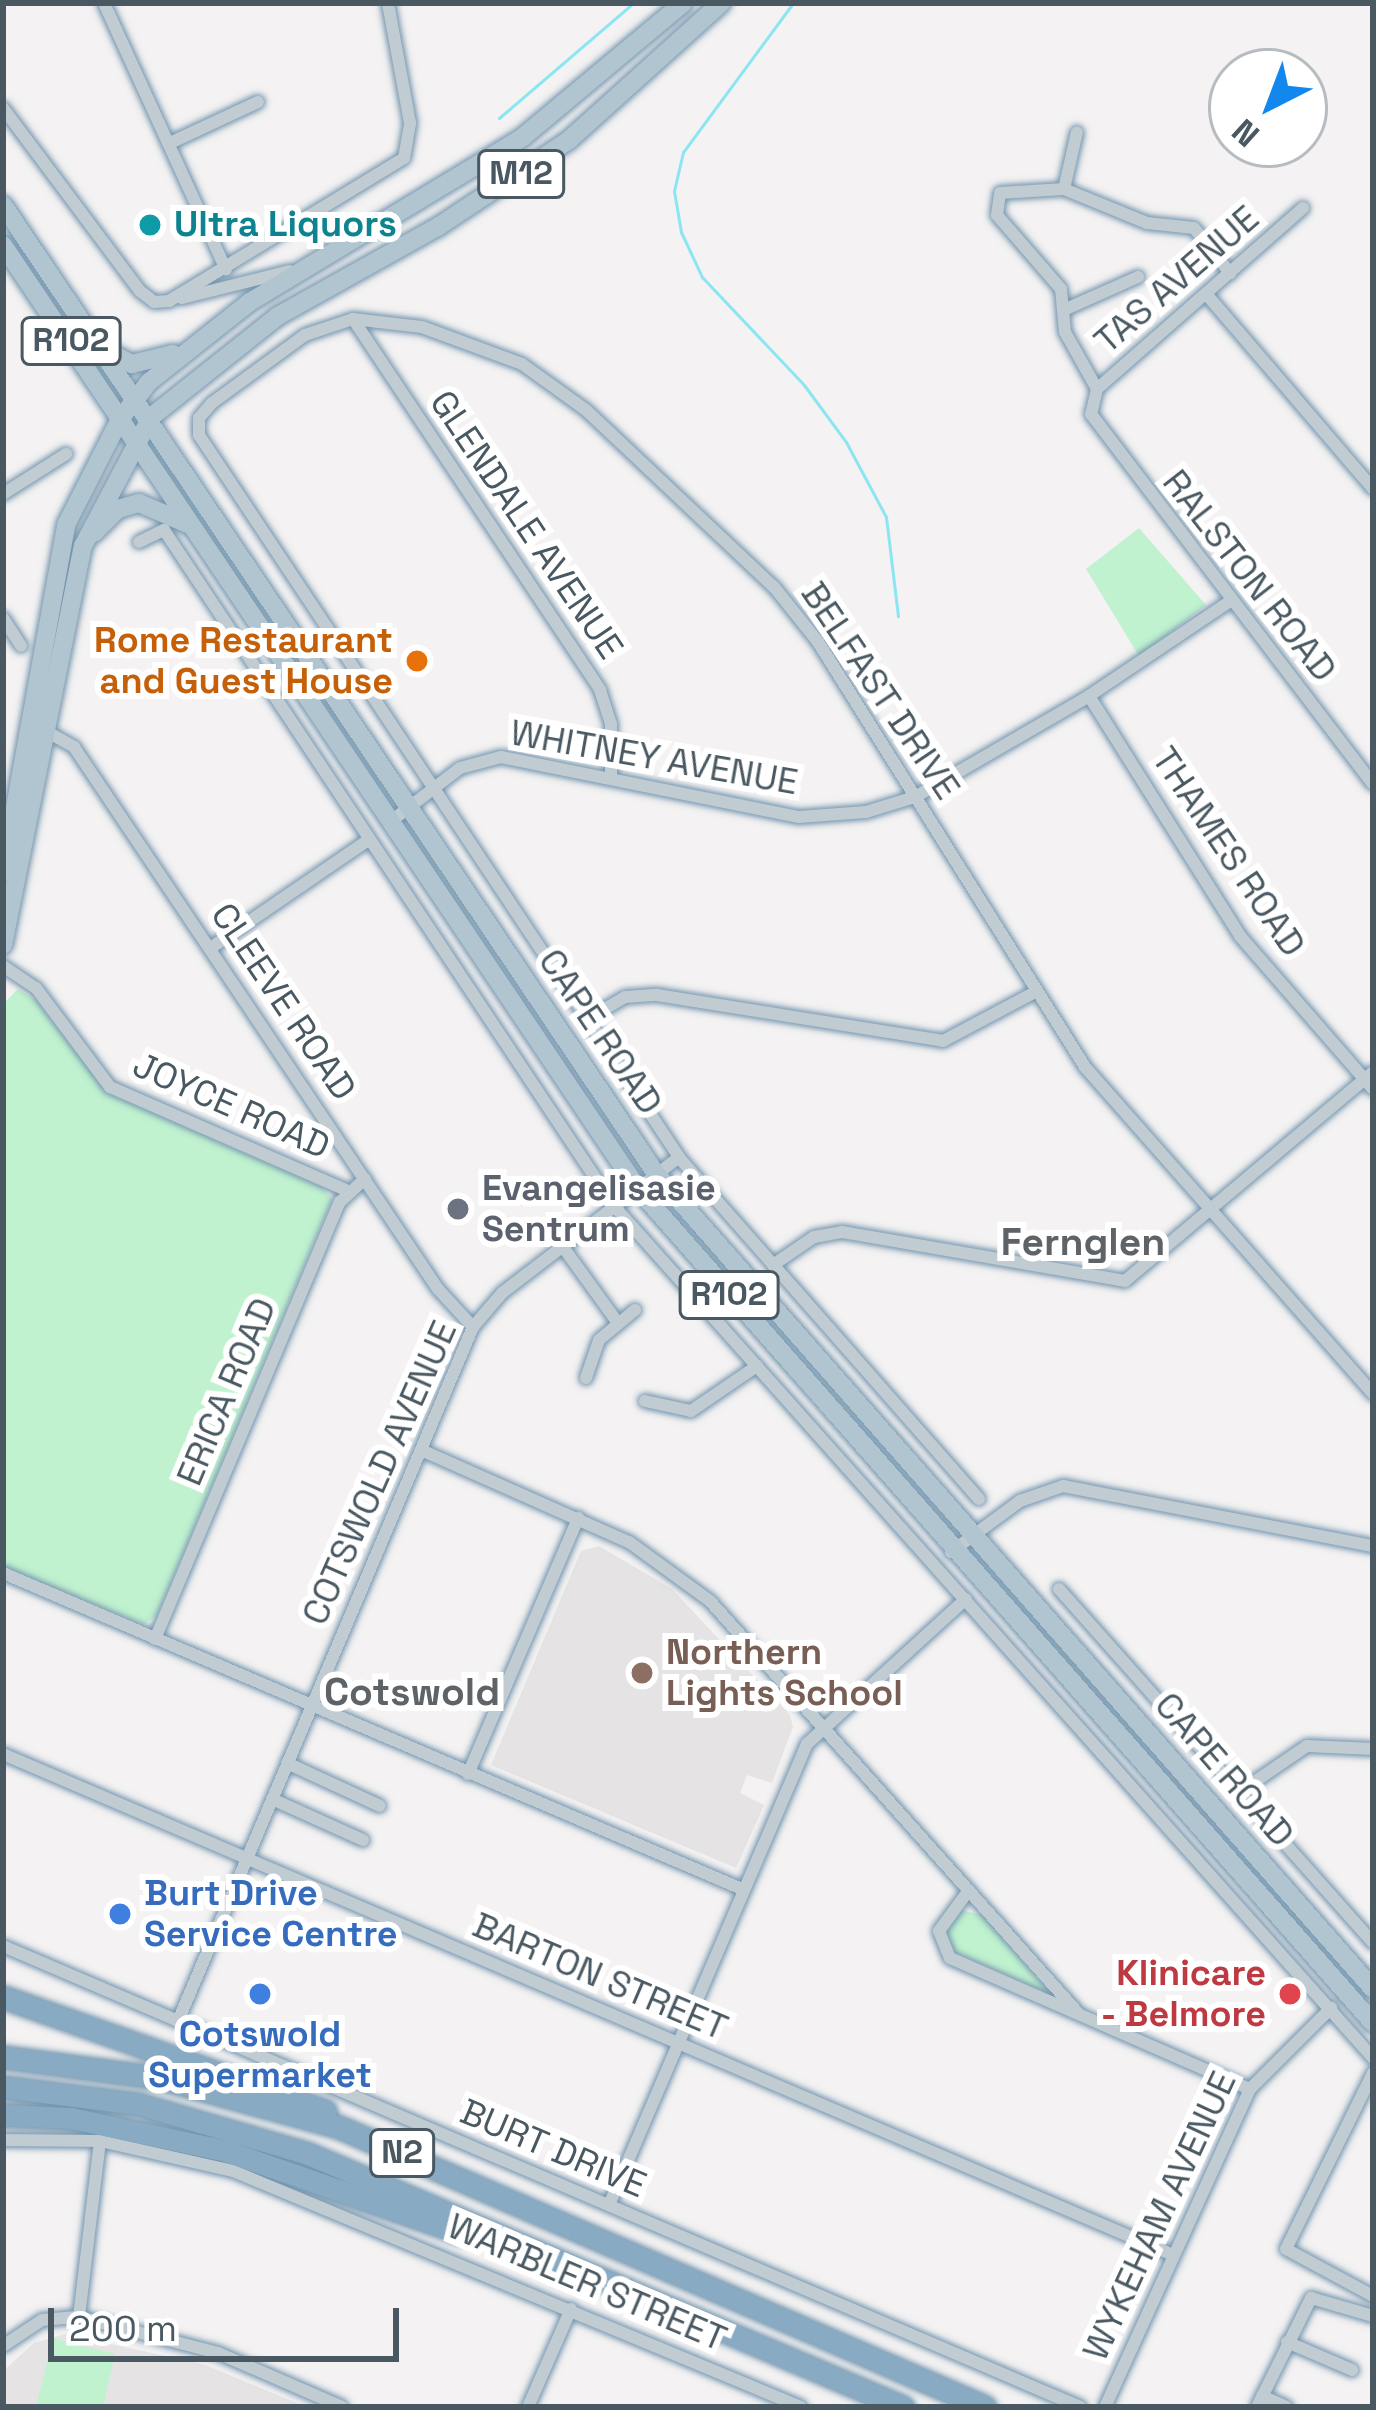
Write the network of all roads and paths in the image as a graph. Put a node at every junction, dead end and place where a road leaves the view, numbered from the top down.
1 (104, 3) edge
2 (388, 3) edge
3 (683, 3) edge
4 (722, 3) edge
5 (258, 102) dead end
6 (3, 108) edge
7 (1077, 132) dead end
8 (170, 143) junction
9 (1064, 189) junction
10 (3, 206) edge
11 (1303, 208) dead end
12 (3, 244) edge
13 (304, 267) junction
14 (226, 268) junction
15 (1230, 273) junction
16 (1138, 277) dead end
17 (1207, 295) junction
18 (169, 301) junction
19 (1066, 309) junction
20 (353, 319) junction
21 (191, 347) junction
22 (105, 350) junction
23 (1094, 394) junction
24 (136, 398) junction
25 (151, 417) junction
26 (120, 419) junction
27 (136, 439) junction
28 (66, 454) dead end
29 (1373, 489) edge
30 (3, 494) edge
31 (196, 530) junction
32 (139, 542) dead end
33 (83, 546) junction
34 (1229, 602) junction
35 (3, 618) edge
36 (21, 646) dead end
37 (1089, 696) junction
38 (36, 728) junction
39 (611, 777) junction
40 (1373, 784) edge
41 (433, 787) junction
42 (915, 797) junction
43 (410, 806) junction
44 (390, 823) junction
45 (368, 840) junction
46 (3, 874) edge
47 (3, 945) edge
48 (212, 947) junction
49 (3, 966) edge
50 (1037, 991) junction
51 (586, 1020) junction
52 (1370, 1080) edge
53 (679, 1156) junction
54 (657, 1174) junction
55 (364, 1179) junction
56 (638, 1189) junction
57 (346, 1190) junction
58 (614, 1206) junction
59 (1212, 1213) junction
60 (563, 1247) junction
61 (773, 1265) junction
62 (635, 1310) dead end
63 (618, 1323) junction
64 (473, 1327) junction
65 (758, 1366) junction
66 (586, 1378) dead end
67 (1373, 1394) edge
68 (645, 1401) dead end
69 (421, 1450) junction
70 (980, 1499) dead end
71 (578, 1518) junction
72 (973, 1535) junction
73 (1373, 1546) edge
74 (951, 1552) junction
75 (3, 1574) edge
76 (1059, 1589) dead end
77 (966, 1599) junction
78 (155, 1639) junction
79 (312, 1705) junction
80 (822, 1724) junction
81 (1373, 1749) edge
82 (3, 1754) edge
83 (287, 1763) junction
84 (468, 1774) junction
85 (1241, 1791) junction
86 (272, 1798) junction
87 (380, 1806) dead end
88 (363, 1840) dead end
89 (246, 1858) junction
90 (742, 1889) junction
91 (969, 1890) junction
92 (1373, 1942) edge
93 (3, 1946) edge
94 (1368, 1984) edge
95 (1348, 1993) junction
96 (3, 1997) edge
97 (1331, 2008) junction
98 (1079, 2014) junction
99 (178, 2021) junction
100 (1373, 2023) edge
101 (678, 2042) junction
102 (3, 2056) edge
103 (1373, 2058) edge
104 (1373, 2073) edge
105 (3, 2087) edge
106 (1250, 2089) junction
107 (3, 2115) edge
108 (372, 2139) junction
109 (3, 2140) edge
110 (100, 2141) junction
111 (609, 2205) junction
112 (1173, 2255) junction
113 (641, 2296) junction
114 (1373, 2296) edge
115 (571, 2309) junction
116 (1373, 2316) edge
117 (79, 2317) junction
118 (1287, 2342) junction
119 (3, 2346) edge
120 (1352, 2370) dead end
121 (1260, 2402) edge
122 (342, 2407) edge
123 (528, 2407) edge
124 (801, 2407) edge
125 (903, 2407) edge
126 (986, 2407) edge
127 (1080, 2407) edge
128 (1105, 2407) edge
129 (1287, 2407) edge

1 - 8 street
2 - 14 street
3 - 13 main road, M12
4 - 25 main road, M12
5 - 8 street
6 - 18 street
7 - 9 street
8 - 14 street
9 - 15 street
9 - 19 street, RALSTON ROAD
10 - 22 main road, CAPE ROAD / R102
11 - 15 street, TAS AVENUE
12 - 26 main road, CAPE ROAD / R102
13 - 18 street
13 - 21 main road, M12
14 - 18 street
15 - 17 street, TAS AVENUE
16 - 19 street
17 - 23 street, TAS AVENUE
17 - 29 street
19 - 23 street, RALSTON ROAD
20 - 39 street, GLENDALE AVENUE
20 - 41 street, CAPE ROAD
20 - 42 street, BELFAST DRIVE
21 - 22 main road
21 - 24 main road, M12
22 - 24 main road, CAPE ROAD / R102
23 - 34 street, RALSTON ROAD
24 - 25 main road, CAPE ROAD / R102
24 - 26 main road, M12
25 - 27 main road, M12
25 - 43 main road, CAPE ROAD / R102
26 - 27 main road, CAPE ROAD / R102
26 - 38 main road, M12
27 - 31 main road, CAPE ROAD / R102
27 - 33 main road, M12
28 - 30 street
31 - 33 main road
31 - 44 main road, CAPE ROAD / R102
32 - 45 street
33 - 38 main road, M12
34 - 37 street, WHITNEY AVENUE
34 - 40 street, RALSTON ROAD
35 - 36 street
37 - 42 street, WHITNEY AVENUE
37 - 52 street, THAMES ROAD
38 - 46 main road, M12
38 - 47 main road, M12
38 - 48 street, CLEEVE ROAD
39 - 41 street, WHITNEY AVENUE
39 - 42 street, WHITNEY AVENUE
41 - 43 street, WHITNEY AVENUE
41 - 51 street, CAPE ROAD
42 - 50 street, BELFAST DRIVE
43 - 44 street, WHITNEY AVENUE
43 - 54 main road, CAPE ROAD / R102
44 - 56 main road, CAPE ROAD / R102
45 - 48 street
45 - 58 street
48 - 55 street, CLEEVE ROAD
49 - 57 street, JOYCE ROAD
50 - 51 street
50 - 59 street, BELFAST DRIVE
51 - 53 street, CAPE ROAD
52 - 59 street
53 - 54 street, COTSWOLD AVENUE
53 - 61 street, CAPE ROAD
54 - 56 street, COTSWOLD AVENUE
54 - 72 main road, CAPE ROAD / R102
55 - 57 street
55 - 64 street, CLEEVE ROAD
56 - 58 street, COTSWOLD AVENUE
56 - 74 main road, CAPE ROAD / R102
57 - 78 street, ERICA ROAD
58 - 60 street, COTSWOLD AVENUE
58 - 65 street
59 - 61 street
59 - 67 street, BELFAST DRIVE
60 - 63 street
60 - 64 street, COTSWOLD AVENUE
61 - 70 street, CAPE ROAD
62 - 63 street
63 - 66 street
64 - 69 street, COTSWOLD AVENUE
65 - 68 street
65 - 77 street
69 - 71 street
69 - 79 street, COTSWOLD AVENUE
71 - 80 street
71 - 84 street
72 - 73 street
72 - 74 street
72 - 94 main road, CAPE ROAD / R102
74 - 95 main road, CAPE ROAD / R102
75 - 78 street
76 - 85 street, CAPE ROAD
77 - 80 street
77 - 97 street
78 - 79 street
79 - 83 street, COTSWOLD AVENUE
79 - 84 street
80 - 90 street
80 - 91 street
81 - 85 street
82 - 89 street, BARTON STREET
83 - 86 street, COTSWOLD AVENUE
83 - 87 street
84 - 90 street
85 - 92 street, CAPE ROAD
86 - 88 street
86 - 89 street, COTSWOLD AVENUE
89 - 99 street, COTSWOLD AVENUE
89 - 101 street, BARTON STREET
90 - 101 street
91 - 98 street
91 - 98 street
93 - 99 street, BURT DRIVE
94 - 95 main road
95 - 100 main road, CAPE ROAD / R102
96 - 108 highway
97 - 103 street
97 - 106 street, WYKEHAM AVENUE
98 - 106 street
99 - 111 street, BURT DRIVE
101 - 111 street
101 - 112 street, BARTON STREET
102 - 108 highway, N2
104 - 114 street
105 - 113 highway, N2
106 - 112 street, WYKEHAM AVENUE
107 - 113 highway
108 - 126 highway, N2
109 - 110 street, WARBLER STREET
110 - 115 street, WARBLER STREET
110 - 117 street
111 - 127 street, BURT DRIVE
112 - 128 street, WYKEHAM AVENUE
113 - 125 highway, N2
115 - 123 street
115 - 124 street, WARBLER STREET
116 - 118 street
117 - 119 street
117 - 122 street
118 - 120 street
118 - 121 street
121 - 129 street

